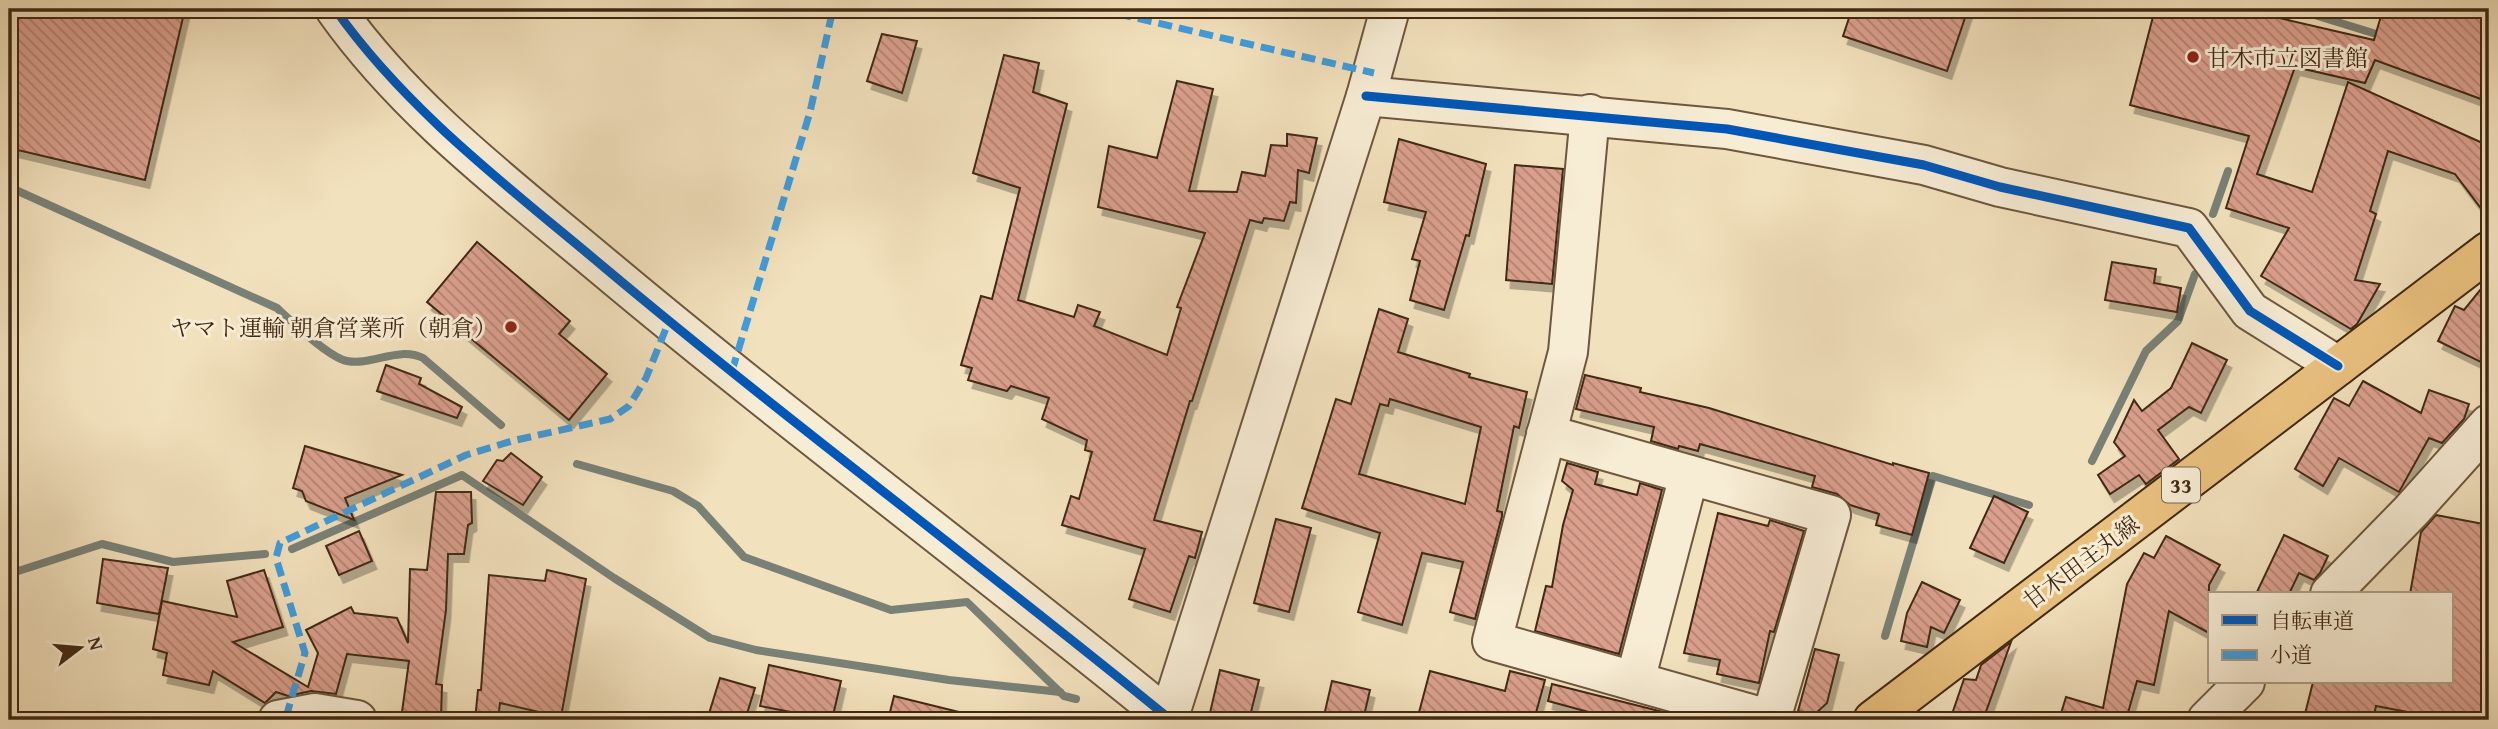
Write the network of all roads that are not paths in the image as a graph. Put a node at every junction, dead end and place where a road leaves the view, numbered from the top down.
1 (335, 9) edge
2 (1390, 9) edge
3 (1367, 96) junction
4 (1590, 114) junction
5 (2489, 251) edge
6 (2338, 366) junction
7 (2489, 424) edge
8 (1546, 434) junction
9 (1689, 475) junction
10 (2332, 592) edge
11 (1635, 681) junction
12 (2244, 684) edge
13 (2218, 719) edge
14 (278, 720) edge
15 (357, 720) edge
16 (1169, 720) edge
17 (1772, 720) edge
18 (1873, 720) edge

1 - 16 street
2 - 3 street
3 - 4 street
3 - 16 street
4 - 6 street
4 - 8 street
5 - 6 main road, 甘木田主丸線 / 33
6 - 18 main road, 甘木田主丸線 / 33
7 - 10 street
8 - 9 street
8 - 11 street
9 - 11 street
9 - 17 street
11 - 17 street
12 - 13 street
14 - 15 street

